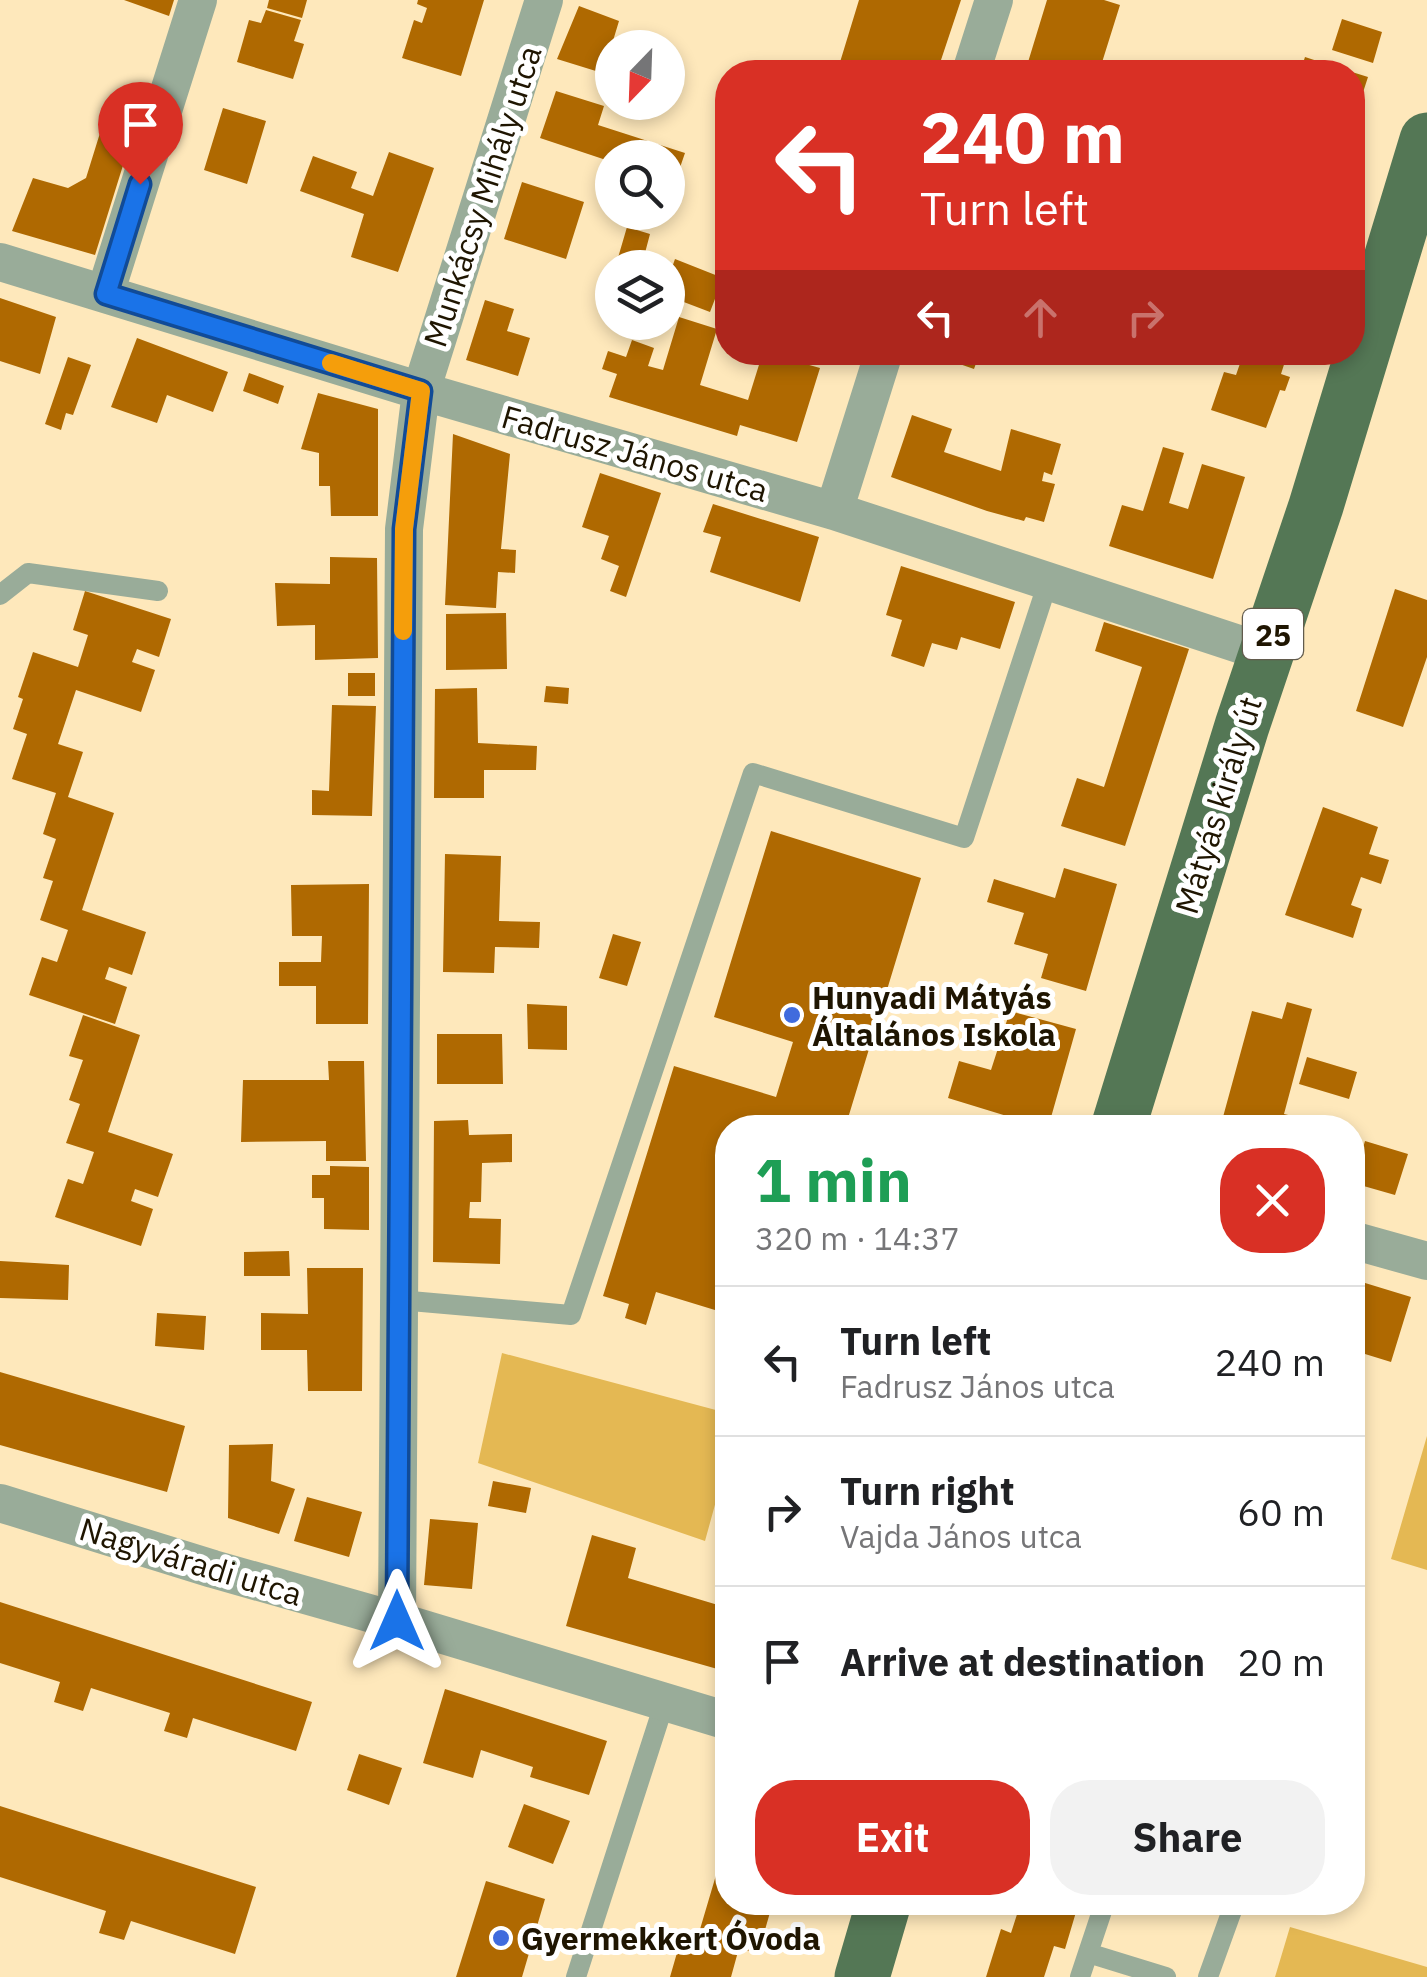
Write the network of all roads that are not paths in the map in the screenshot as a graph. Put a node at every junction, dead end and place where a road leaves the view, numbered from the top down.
1 (198, 0) edge
2 (544, 0) edge
3 (994, 0) edge
4 (975, 60) edge
5 (1427, 140) edge
6 (0, 262) edge
7 (106, 294) junction
8 (1365, 343) edge
9 (880, 365) edge
10 (1358, 365) edge
11 (421, 391) junction
12 (834, 511) junction
13 (1048, 582) junction
14 (158, 591) dead end
15 (0, 595) edge
16 (1266, 653) junction
17 (1122, 1115) edge
18 (1365, 1244) edge
19 (1427, 1262) edge
20 (398, 1300) junction
21 (0, 1503) edge
22 (397, 1621) junction
23 (664, 1704) junction
24 (715, 1718) edge
25 (880, 1915) edge
26 (1101, 1915) edge
27 (1229, 1915) edge
28 (1088, 1953) junction
29 (576, 1977) edge
30 (862, 1977) edge
31 (1080, 1977) edge
32 (1166, 1977) edge
33 (1208, 1977) edge

1 - 7 street
2 - 11 street, Munkácsy Mihály utca
3 - 4 street
5 - 8 main road, Mátyás király út / 25
6 - 7 street, Fadrusz János utca
7 - 11 street, Fadrusz János utca
9 - 12 street
10 - 16 main road, Mátyás király út / 25
11 - 12 street, Fadrusz János utca
11 - 20 street, Munkácsy Mihály utca
12 - 13 street, Fadrusz János utca
13 - 16 street, Fadrusz János utca
13 - 20 lane
14 - 15 lane
16 - 17 main road, Mátyás király út / 25
18 - 19 street
20 - 22 street, Munkácsy Mihály utca
21 - 22 street, Nagyváradi utca
22 - 23 street, Nagyváradi utca
23 - 24 street, Nagyváradi utca
23 - 29 lane
25 - 30 main road
26 - 28 lane
27 - 33 lane
28 - 31 lane
28 - 32 lane

